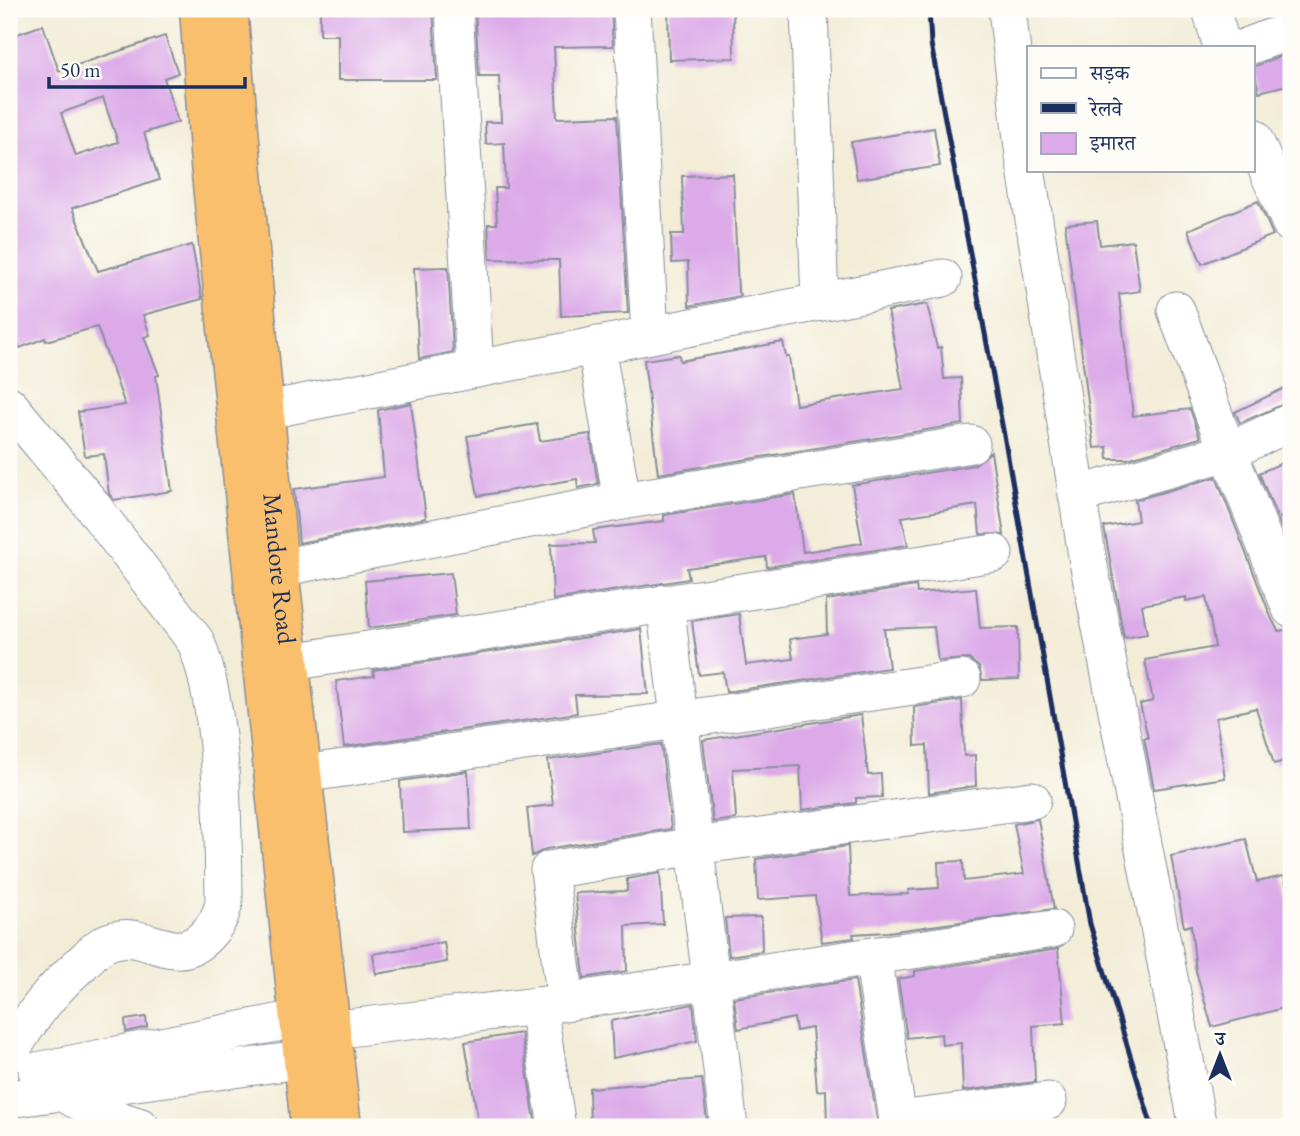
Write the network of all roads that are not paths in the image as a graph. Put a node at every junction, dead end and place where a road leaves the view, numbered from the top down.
1 (199, 9) edge
2 (228, 9) edge
3 (454, 9) edge
4 (632, 9) edge
5 (809, 9) edge
6 (1007, 9) edge
7 (1210, 9) edge
8 (1291, 30) edge
9 (1222, 46) edge
10 (1248, 46) edge
11 (1254, 139) edge
12 (1026, 155) edge
13 (1029, 172) edge
14 (1288, 207) edge
15 (943, 278) dead end
16 (820, 302) junction
17 (1176, 310) dead end
18 (650, 335) junction
19 (596, 345) junction
20 (475, 369) junction
21 (9, 405) edge
22 (250, 413) junction
23 (1291, 422) edge
24 (971, 444) dead end
25 (1228, 452) junction
26 (1077, 495) junction
27 (622, 500) junction
28 (994, 553) dead end
29 (279, 568) junction
30 (665, 603) junction
31 (1291, 609) edge
32 (290, 662) junction
33 (962, 679) dead end
34 (679, 719) junction
35 (302, 774) junction
36 (1032, 800) dead end
37 (695, 846) junction
38 (1053, 929) dead end
39 (873, 956) junction
40 (711, 981) junction
41 (552, 1004) junction
42 (313, 1025) junction
43 (9, 1055) edge
44 (300, 1060) junction
45 (128, 1068) junction
46 (9, 1075) edge
47 (60, 1091) junction
48 (9, 1099) edge
49 (1048, 1101) dead end
50 (898, 1124) edge
51 (141, 1127) edge
52 (310, 1127) edge
53 (342, 1127) edge
54 (557, 1127) edge
55 (729, 1127) edge
56 (1198, 1127) edge

1 - 22 highway, Mandore Road
2 - 22 highway, Mandore Road
3 - 20 street
4 - 18 street
5 - 16 street
6 - 12 street
7 - 9 street
8 - 10 street
11 - 14 street
13 - 26 street
15 - 16 street
16 - 18 street
17 - 25 street
18 - 19 street
19 - 20 street
19 - 27 street
20 - 22 street
21 - 43 street
22 - 29 highway, Mandore Road
22 - 42 highway, Mandore Road
23 - 25 street
24 - 27 street
25 - 26 street
25 - 31 street
26 - 56 street
27 - 29 street
28 - 30 street
29 - 32 highway, Mandore Road
30 - 32 street
30 - 34 street
32 - 35 highway, Mandore Road
33 - 34 street
34 - 35 street
34 - 37 street
35 - 42 highway, Mandore Road
36 - 37 street
37 - 40 street
37 - 41 street
38 - 39 street
39 - 40 street
39 - 50 street
40 - 41 street
40 - 55 street
41 - 42 street
41 - 54 street
42 - 44 highway, Mandore Road
42 - 45 street
42 - 53 highway, Mandore Road
44 - 45 street
44 - 52 highway, Mandore Road
45 - 46 street
45 - 47 street
47 - 48 street
47 - 51 street
49 - 50 street

